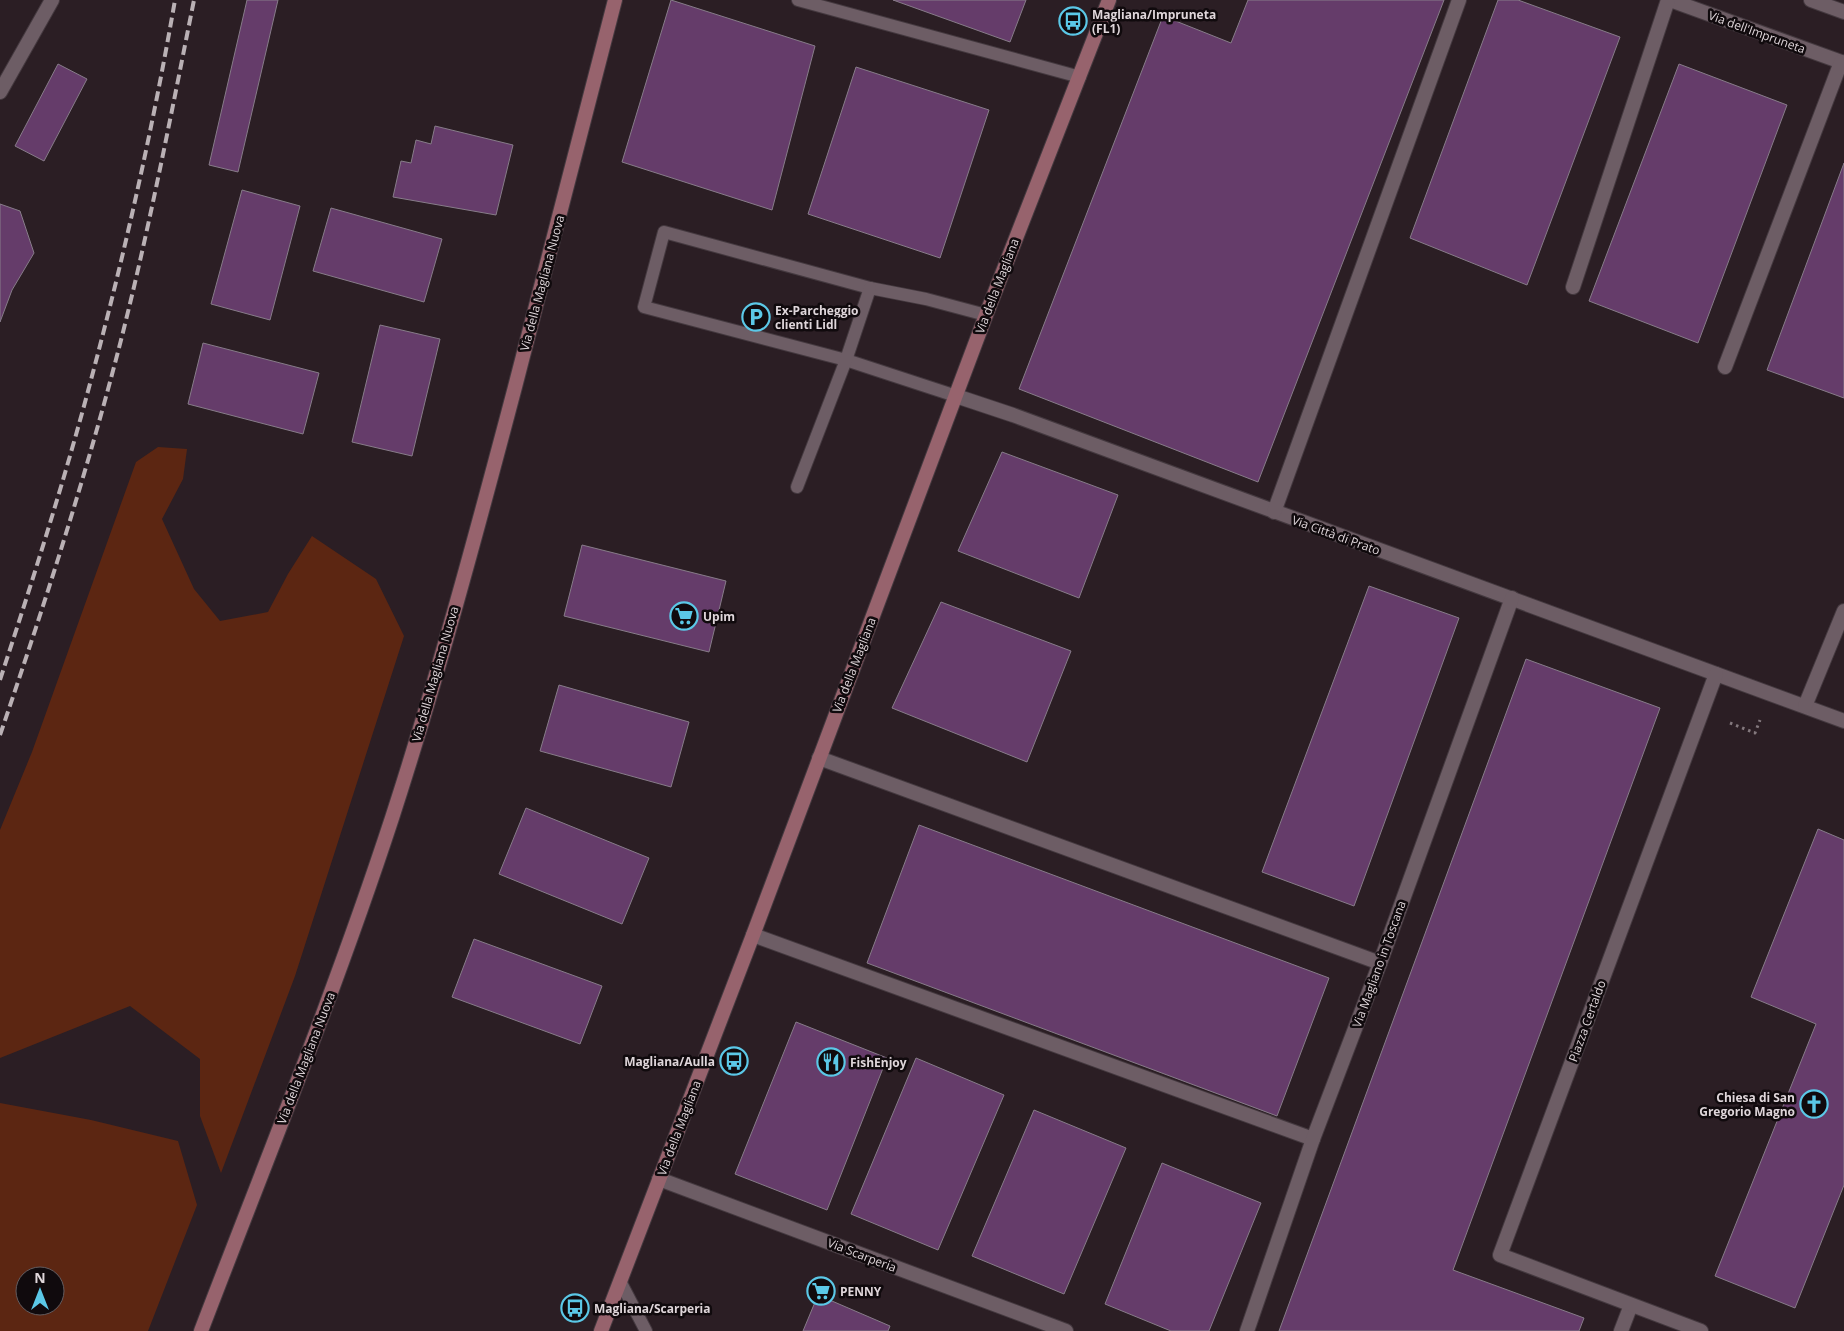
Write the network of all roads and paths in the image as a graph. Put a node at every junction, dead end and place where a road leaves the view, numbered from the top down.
1 (52, 0) edge
2 (615, 0) edge
3 (798, 0) edge
4 (1109, 0) edge
5 (1459, 0) edge
6 (1669, 0) edge
7 (1811, 0) edge
8 (1844, 12) edge
9 (1842, 63) edge
10 (1080, 76) junction
11 (0, 92) edge
12 (1572, 287) dead end
13 (870, 288) junction
14 (986, 315) junction
15 (846, 360) junction
16 (1725, 367) dead end
17 (956, 396) junction
18 (796, 487) dead end
19 (1274, 512) junction
20 (1512, 598) junction
21 (1844, 611) edge
22 (1716, 674) junction
23 (1805, 706) junction
24 (1760, 720) dead end
25 (1844, 721) edge
26 (1730, 723) dead end
27 (820, 758) junction
28 (753, 935) junction
29 (1380, 964) junction
30 (1313, 1139) junction
31 (659, 1180) junction
32 (620, 1281) junction
33 (1631, 1305) junction
34 (201, 1331) edge
35 (601, 1331) edge
36 (646, 1331) edge
37 (1066, 1331) edge
38 (1247, 1331) edge
39 (1621, 1331) edge
40 (1701, 1331) edge

1 - 11 street
2 - 34 main road, Via della Magliana Nuova
3 - 10 lane
4 - 10 main road, Via della Magliana
5 - 19 street
6 - 9 street, Via dell'Impruneta
6 - 12 street
7 - 8 street
9 - 16 street
10 - 14 main road, Via della Magliana
13 - 14 lane
13 - 15 lane
13 - 15 lane
14 - 17 main road, Via della Magliana
15 - 17 lane
15 - 18 lane
17 - 19 street, Via Città di Prato
17 - 27 main road, Via della Magliana
19 - 20 street, Via Città di Prato
20 - 22 street, Via Città di Prato
20 - 29 street, Via Magliano in Toscana
21 - 23 street
22 - 23 street
22 - 33 street, Piazza Certaldo
23 - 25 street
24 - 26 path
27 - 28 main road, Via della Magliana
27 - 29 street
28 - 30 street
28 - 31 main road, Via della Magliana
29 - 30 street, Via Magliano in Toscana
30 - 38 street, Via Magliano in Toscana
31 - 32 main road, Via della Magliana
31 - 37 street, Via Scarperia
32 - 35 main road, Via della Magliana
32 - 36 lane
33 - 39 street
33 - 40 street, Piazza Certaldo

